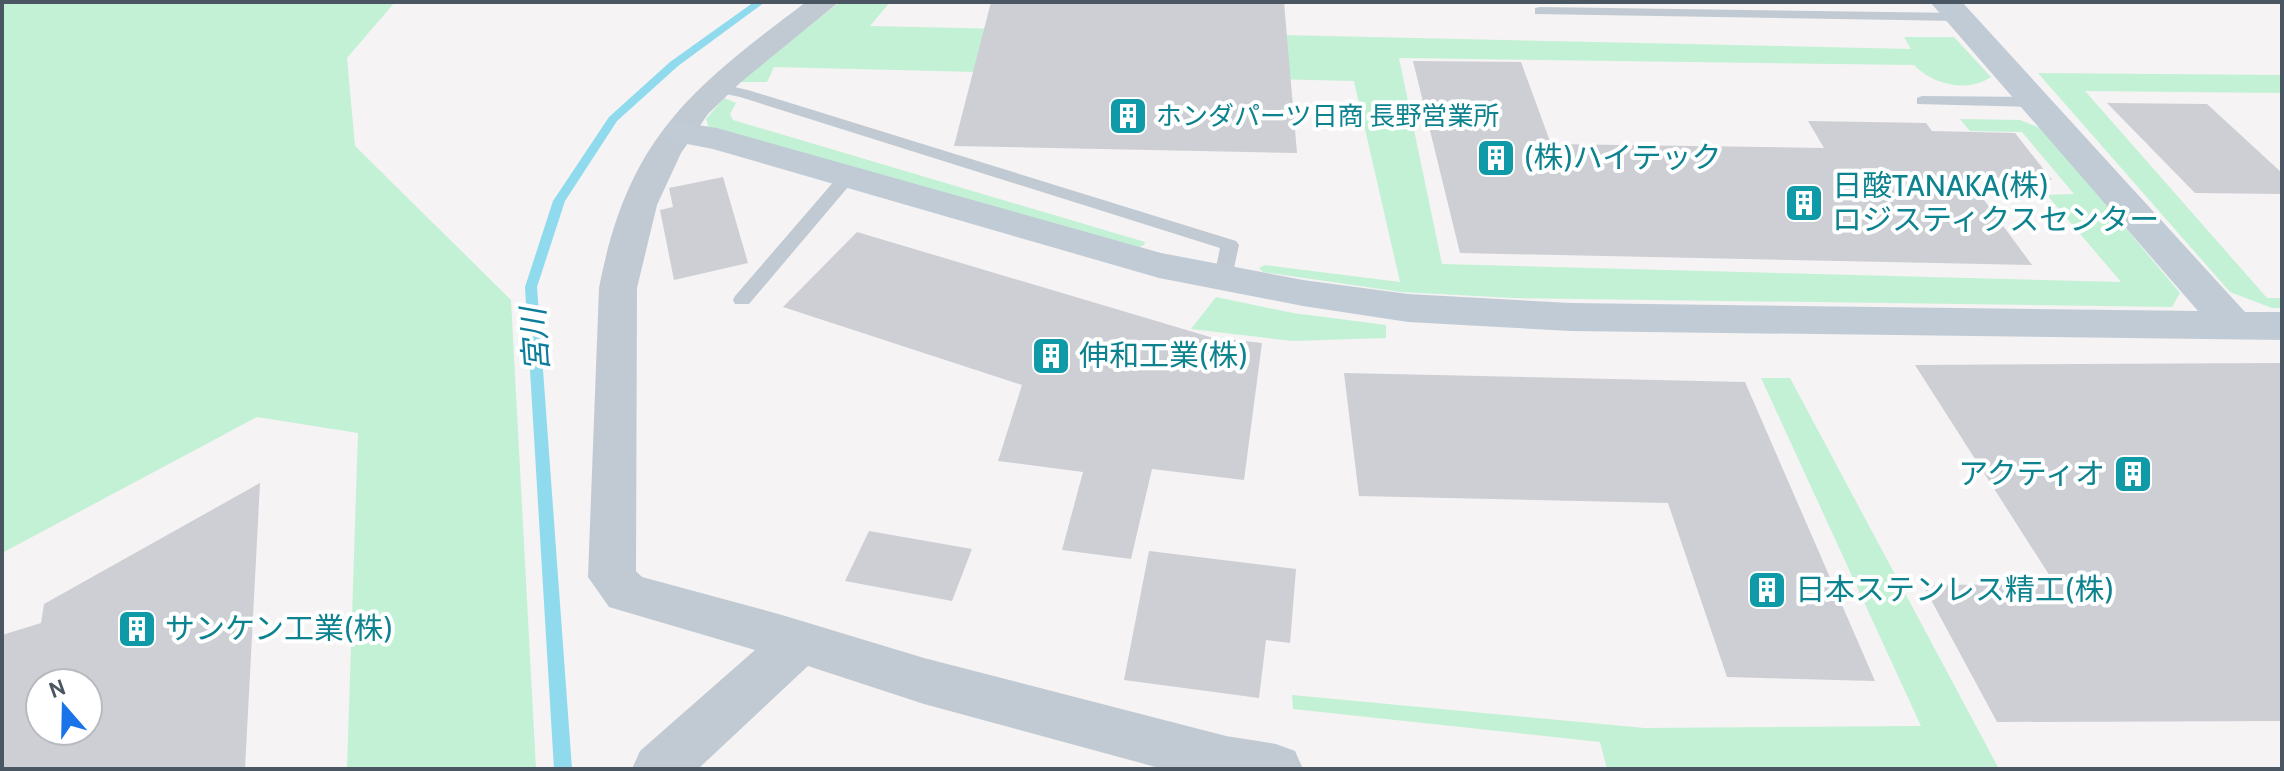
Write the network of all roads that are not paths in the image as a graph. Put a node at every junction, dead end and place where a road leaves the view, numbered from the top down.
1 (824, 2) edge
2 (1952, 10) edge
3 (1540, 11) dead end
4 (716, 88) junction
5 (1922, 101) dead end
6 (2034, 102) junction
7 (679, 133) junction
8 (848, 176) junction
9 (1223, 277) junction
10 (742, 300) dead end
11 (2234, 326) junction
12 (2282, 326) edge
13 (799, 642) junction
14 (659, 769) edge
15 (1276, 769) edge

1 - 4 street
2 - 3 lane
2 - 6 street
4 - 7 street
4 - 9 lane
5 - 6 lane
6 - 11 street
7 - 8 street
7 - 13 street
8 - 9 street
8 - 10 lane
9 - 11 street
11 - 12 street
13 - 14 street
13 - 15 street

